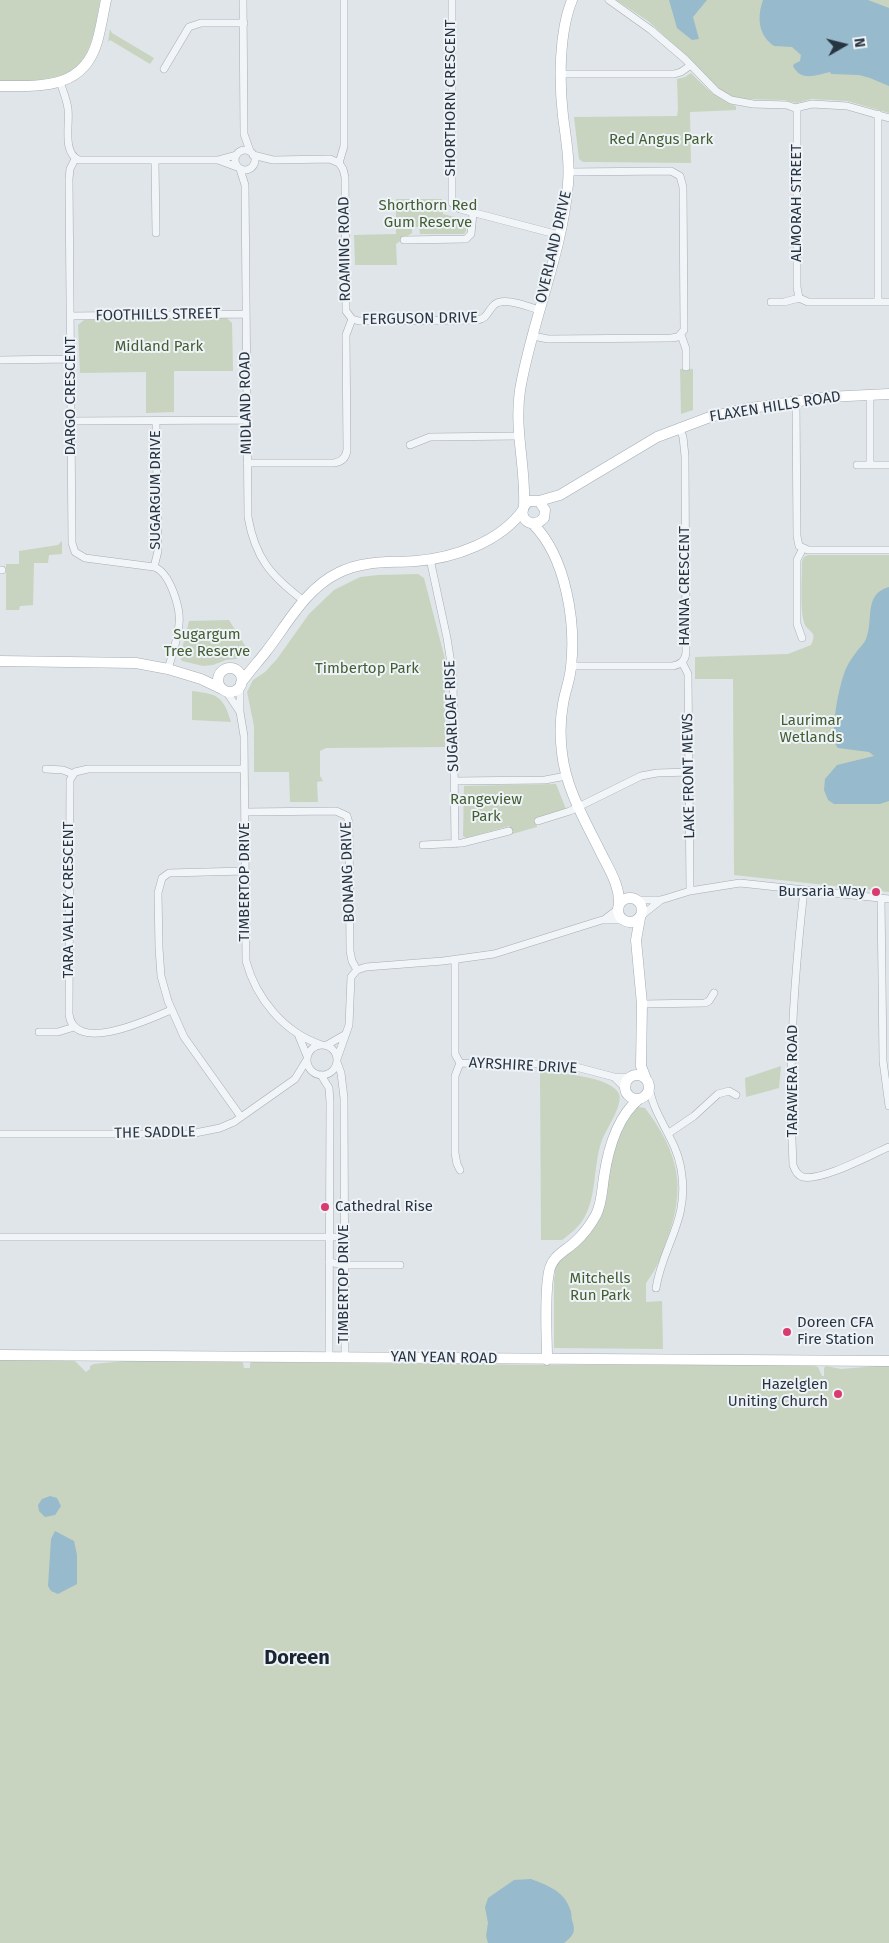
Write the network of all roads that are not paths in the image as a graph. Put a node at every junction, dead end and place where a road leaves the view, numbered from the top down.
1 (106, 0) edge
2 (244, 0) edge
3 (344, 0) edge
4 (452, 0) edge
5 (609, 0) edge
6 (569, 3) edge
7 (244, 23) junction
8 (691, 65) junction
9 (164, 69) dead end
10 (562, 74) junction
11 (60, 82) junction
12 (0, 86) edge
13 (797, 108) junction
14 (878, 114) junction
15 (889, 118) edge
16 (244, 134) junction
17 (237, 153) junction
18 (252, 153) junction
19 (75, 159) junction
20 (218, 160) junction
21 (273, 160) junction
22 (155, 161) junction
23 (338, 163) junction
24 (239, 168) junction
25 (251, 168) junction
26 (569, 172) junction
27 (245, 185) junction
28 (473, 213) junction
29 (156, 233) dead end
30 (559, 235) junction
31 (404, 240) dead end
32 (799, 298) junction
33 (771, 302) dead end
34 (878, 302) junction
35 (889, 302) edge
36 (540, 310) junction
37 (246, 314) junction
38 (70, 316) junction
39 (352, 319) junction
40 (681, 335) junction
41 (533, 336) junction
42 (70, 359) junction
43 (0, 360) edge
44 (686, 367) dead end
45 (870, 394) junction
46 (889, 394) edge
47 (796, 401) junction
48 (246, 420) junction
49 (71, 421) junction
50 (156, 421) junction
51 (679, 427) junction
52 (518, 436) junction
53 (410, 445) dead end
54 (247, 463) junction
55 (857, 465) dead end
56 (870, 465) junction
57 (889, 465) edge
58 (524, 482) junction
59 (560, 495) junction
60 (538, 501) junction
61 (523, 508) junction
62 (545, 516) junction
63 (532, 524) junction
64 (510, 526) junction
65 (548, 542) junction
66 (802, 548) junction
67 (889, 550) edge
68 (430, 559) junction
69 (154, 567) junction
70 (304, 600) junction
71 (802, 638) dead end
72 (259, 661) junction
73 (0, 662) edge
74 (682, 662) junction
75 (571, 666) junction
76 (168, 670) junction
77 (235, 670) junction
78 (220, 674) junction
79 (201, 679) junction
80 (241, 685) junction
81 (224, 690) junction
82 (240, 712) junction
83 (46, 769) dead end
84 (244, 769) junction
85 (689, 772) junction
86 (73, 774) junction
87 (566, 776) junction
88 (455, 781) junction
89 (579, 807) junction
90 (244, 812) junction
91 (538, 821) dead end
92 (508, 831) dead end
93 (455, 844) junction
94 (423, 845) dead end
95 (244, 872) junction
96 (616, 883) junction
97 (804, 890) junction
98 (690, 891) junction
99 (885, 898) edge
100 (634, 899) junction
101 (661, 900) junction
102 (618, 907) junction
103 (640, 917) junction
104 (602, 920) junction
105 (624, 921) junction
106 (636, 940) junction
107 (455, 960) junction
108 (357, 970) junction
109 (714, 993) dead end
110 (642, 1004) junction
111 (171, 1010) junction
112 (74, 1026) junction
113 (39, 1032) dead end
114 (298, 1034) junction
115 (346, 1034) junction
116 (324, 1045) junction
117 (641, 1056) junction
118 (307, 1058) junction
119 (337, 1061) junction
120 (460, 1063) junction
121 (320, 1075) junction
122 (614, 1077) junction
123 (631, 1077) junction
124 (295, 1079) junction
125 (647, 1082) junction
126 (626, 1090) junction
127 (736, 1095) dead end
128 (640, 1099) junction
129 (889, 1106) edge
130 (655, 1109) junction
131 (626, 1111) junction
132 (241, 1117) junction
133 (669, 1133) junction
134 (0, 1134) edge
135 (889, 1146) edge
136 (460, 1170) dead end
137 (329, 1236) junction
138 (344, 1236) junction
139 (0, 1237) edge
140 (329, 1262) junction
141 (344, 1265) junction
142 (400, 1265) dead end
143 (656, 1288) dead end
144 (0, 1355) edge
145 (345, 1356) junction
146 (329, 1357) junction
147 (548, 1360) junction
148 (889, 1361) edge

1 - 11 street
2 - 7 street
3 - 23 street
4 - 28 street, SHORTHORN CRESCENT
5 - 8 street
6 - 10 street, OVERLAND DRIVE
7 - 9 street
7 - 16 street
8 - 10 street
8 - 13 street
10 - 26 street, OVERLAND DRIVE
11 - 12 street
11 - 19 street
13 - 14 street
13 - 32 street, ALMORAH STREET
14 - 15 street
14 - 34 street
16 - 17 street
16 - 18 street
17 - 18 street
17 - 20 street
17 - 24 street
18 - 21 street
18 - 25 street
19 - 22 street
19 - 38 street, DARGO CRESCENT
20 - 22 street
20 - 24 street
21 - 23 street
21 - 25 street
22 - 29 street
23 - 39 street, ROAMING ROAD
24 - 25 street
24 - 27 street, MIDLAND ROAD
25 - 27 street, MIDLAND ROAD
26 - 30 street, OVERLAND DRIVE
26 - 40 street
27 - 37 street, MIDLAND ROAD
28 - 30 street, SHORTHORN CRESCENT
28 - 31 street
30 - 36 street, OVERLAND DRIVE
32 - 33 street
32 - 34 street
34 - 35 street
36 - 39 street, FERGUSON DRIVE
36 - 41 street, OVERLAND DRIVE
37 - 38 street, FOOTHILLS STREET
37 - 48 street, MIDLAND ROAD
38 - 42 street, DARGO CRESCENT
39 - 54 street, ROAMING ROAD
40 - 41 street
40 - 44 street
41 - 52 street, OVERLAND DRIVE
42 - 43 street
42 - 49 street, DARGO CRESCENT
45 - 46 street, FLAXEN HILLS ROAD
45 - 47 street, FLAXEN HILLS ROAD
45 - 56 street
47 - 51 street, FLAXEN HILLS ROAD
47 - 66 street
48 - 50 street
48 - 54 street, MIDLAND ROAD
49 - 50 street
49 - 69 street, DARGO CRESCENT
50 - 69 street, SUGARGUM DRIVE
51 - 59 street, FLAXEN HILLS ROAD
51 - 74 street, HANNA CRESCENT
52 - 53 street
52 - 58 street, OVERLAND DRIVE
54 - 70 street, MIDLAND ROAD
55 - 56 street
56 - 57 street
58 - 60 street, OVERLAND DRIVE
58 - 61 street, OVERLAND DRIVE
59 - 60 street, FLAXEN HILLS ROAD
59 - 62 street, FLAXEN HILLS ROAD
60 - 61 street
60 - 62 street
61 - 63 street
61 - 64 street
62 - 63 street
62 - 65 street
63 - 64 street
63 - 65 street
64 - 68 street
65 - 75 street
66 - 67 street
66 - 71 street
68 - 70 street
68 - 88 street, SUGARLOAF RISE
69 - 76 street, SUGARGUM DRIVE
70 - 72 street
72 - 77 street
72 - 80 street
73 - 76 street
74 - 75 street, HANNA CRESCENT
74 - 85 street, LAKE FRONT MEWS
75 - 87 street
76 - 79 street
77 - 78 street
77 - 80 street
78 - 79 street
78 - 81 street
79 - 81 street
80 - 81 street
80 - 82 street, TIMBERTOP DRIVE
81 - 82 street, TIMBERTOP DRIVE
82 - 84 street, TIMBERTOP DRIVE
83 - 86 street
84 - 86 street
84 - 90 street, TIMBERTOP DRIVE
85 - 89 street
85 - 98 street, LAKE FRONT MEWS
86 - 112 street, TARA VALLEY CRESCENT
87 - 88 street
87 - 89 street
88 - 93 street, SUGARLOAF RISE
89 - 91 street
89 - 96 street
90 - 95 street, TIMBERTOP DRIVE
90 - 108 street, BONANG DRIVE
92 - 93 street
93 - 94 street
95 - 111 street
95 - 114 street, TIMBERTOP DRIVE
96 - 100 street
96 - 102 street
97 - 98 street
97 - 99 street
97 - 135 street, TARAWERA ROAD
98 - 101 street
99 - 129 street
100 - 101 street
100 - 102 street
100 - 103 street
101 - 103 street
102 - 104 street
102 - 105 street
103 - 105 street
103 - 106 street
104 - 105 street
104 - 107 street
105 - 106 street
106 - 110 street
107 - 108 street
107 - 120 street
108 - 115 street
109 - 110 street
110 - 117 street
111 - 112 street
111 - 132 street
112 - 113 street
114 - 116 street, TIMBERTOP DRIVE
114 - 118 street, TIMBERTOP DRIVE
115 - 116 street
115 - 119 street
116 - 118 street
116 - 119 street
117 - 123 street
117 - 125 street
118 - 121 street
118 - 124 street, THE SADDLE
119 - 121 street
119 - 138 street, TIMBERTOP DRIVE
120 - 122 street, AYRSHIRE DRIVE
120 - 136 street
121 - 124 street, THE SADDLE
121 - 137 street, TIMBERTOP DRIVE
122 - 123 street, AYRSHIRE DRIVE
122 - 126 street, AYRSHIRE DRIVE
123 - 125 street
123 - 126 street
124 - 132 street, THE SADDLE
125 - 128 street
125 - 130 street
126 - 128 street
126 - 131 street
127 - 133 street
128 - 130 street
128 - 131 street
130 - 133 street
131 - 147 street
132 - 134 street, THE SADDLE
133 - 143 street
137 - 138 street
137 - 139 street
137 - 140 street, TIMBERTOP DRIVE
138 - 141 street, TIMBERTOP DRIVE
140 - 141 street
140 - 146 street, TIMBERTOP DRIVE
141 - 142 street
141 - 145 street, TIMBERTOP DRIVE
144 - 146 street, YAN YEAN ROAD
145 - 146 street, YAN YEAN ROAD
145 - 147 street, YAN YEAN ROAD
147 - 148 street, YAN YEAN ROAD

